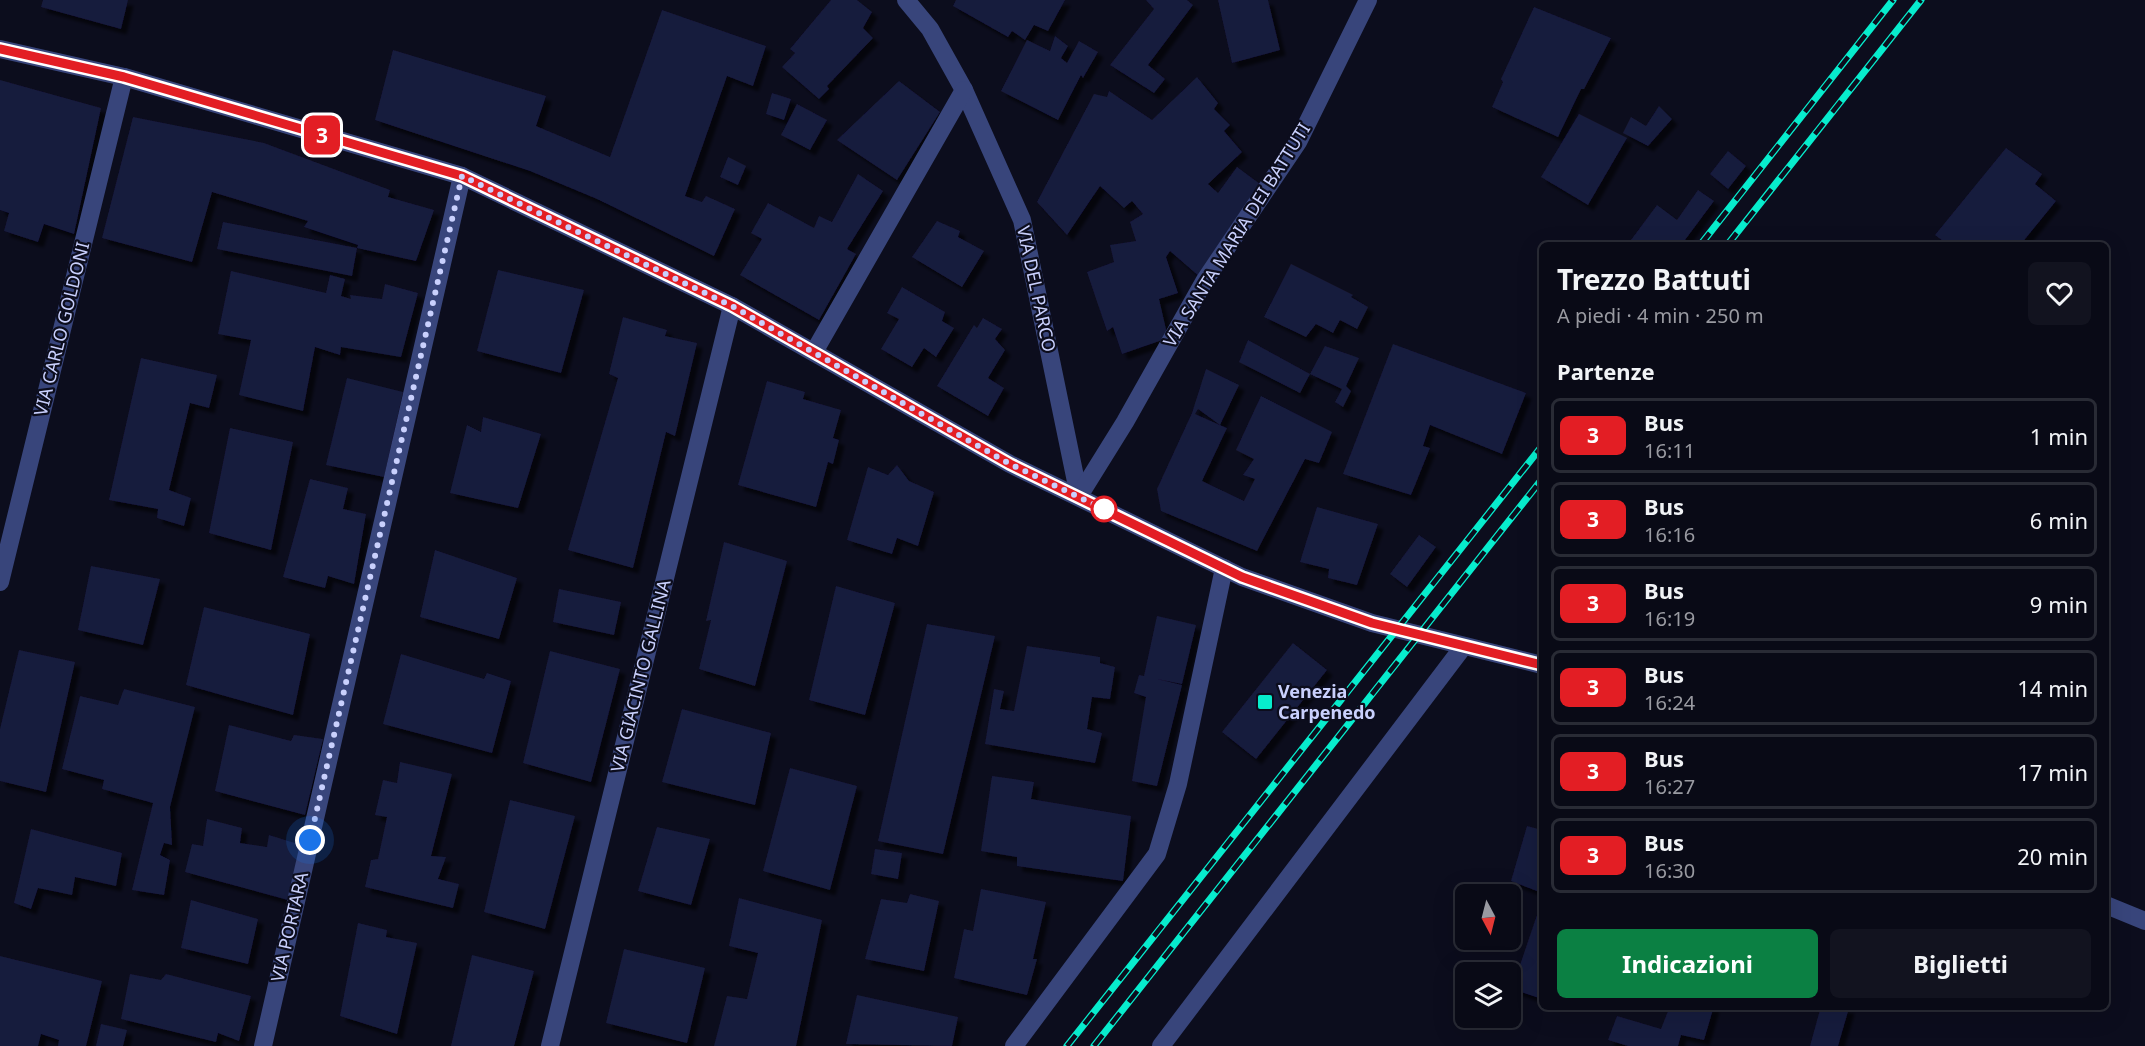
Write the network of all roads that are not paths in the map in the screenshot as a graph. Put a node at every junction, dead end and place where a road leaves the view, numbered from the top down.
1 (906, 0) edge
2 (1368, 0) edge
3 (0, 49) edge
4 (124, 77) junction
5 (964, 90) junction
6 (462, 176) junction
7 (732, 306) junction
8 (814, 352) junction
9 (1079, 496) junction
10 (1224, 568) junction
11 (0, 582) edge
12 (1463, 647) junction
13 (1539, 664) edge
14 (2109, 906) edge
15 (2145, 921) edge
16 (262, 1046) edge
17 (550, 1046) edge
18 (1014, 1046) edge
19 (1161, 1046) edge

1 - 5 street, VIA DEL PARCO
2 - 9 street, VIA SANTA MARIA DEI BATTUTI
3 - 4 street
4 - 6 street
4 - 11 street, VIA CARLO GOLDONI
5 - 8 street
5 - 9 street, VIA DEL PARCO
6 - 7 street
6 - 16 street, VIA PORTARA
7 - 8 street
7 - 17 street, VIA GIACINTO GALLINA
8 - 9 street
9 - 10 street
10 - 12 street
10 - 18 street
12 - 13 street
12 - 19 street
14 - 15 street

